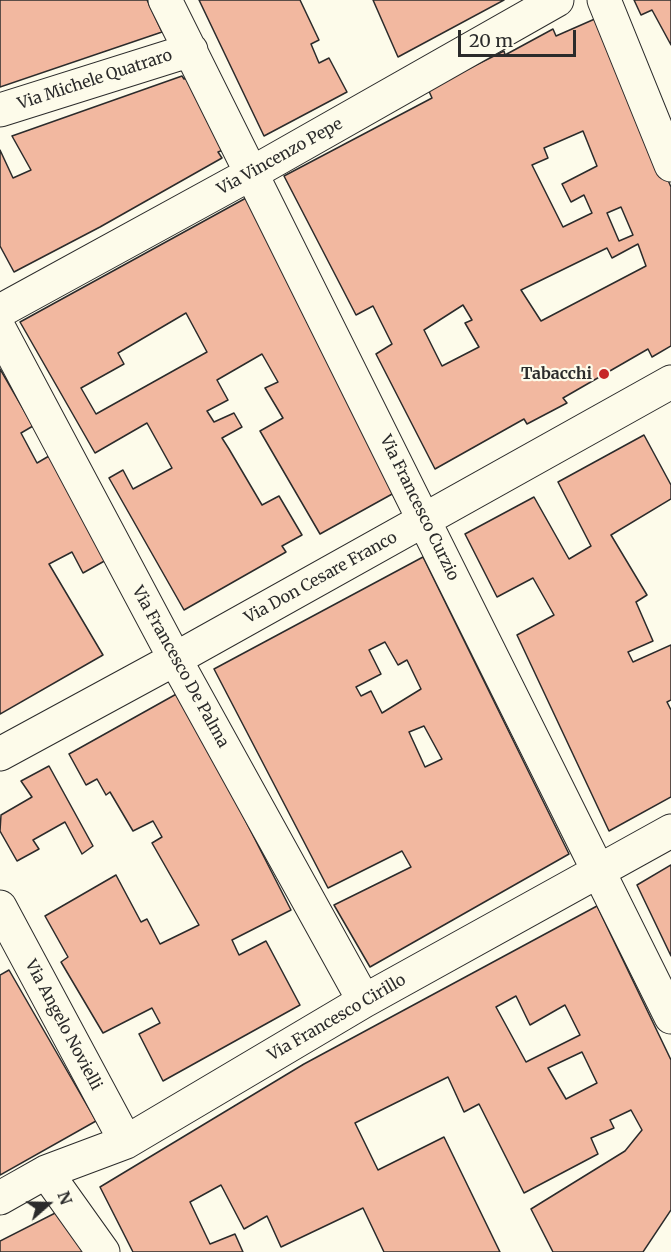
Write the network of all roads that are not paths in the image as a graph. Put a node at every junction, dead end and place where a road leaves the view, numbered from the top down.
1 (165, 0) edge
2 (557, 0) edge
3 (604, 0) edge
4 (191, 50) junction
5 (0, 110) edge
6 (671, 165) edge
7 (252, 173) junction
8 (0, 311) edge
9 (0, 330) edge
10 (671, 382) edge
11 (424, 520) junction
12 (176, 659) junction
13 (0, 754) edge
14 (671, 831) edge
15 (599, 871) junction
16 (0, 907) edge
17 (364, 1001) junction
18 (671, 1017) edge
19 (126, 1142) junction
20 (46, 1172) junction
21 (0, 1198) edge
22 (103, 1252) edge

1 - 4 street, Via Francesco Curzio
2 - 7 street, Via Vincenzo Pepe
3 - 6 street
4 - 5 street, Via Michele Quatraro
4 - 7 street, Via Francesco Curzio
7 - 8 street, Via Vincenzo Pepe
7 - 11 street, Via Francesco Curzio
9 - 12 street, Via Francesco De Palma
10 - 11 street, Via Don Cesare Franco
11 - 12 street, Via Don Cesare Franco
11 - 15 street, Via Francesco Curzio
12 - 13 street, Via Don Cesare Franco
12 - 17 street, Via Francesco De Palma
14 - 15 street, Via Francesco Cirillo
15 - 17 street, Via Francesco Cirillo
15 - 18 street, Via Francesco Curzio
16 - 19 street, Via Angelo Novielli
17 - 19 street, Via Francesco Cirillo
19 - 20 street, Via Francesco Cirillo
20 - 21 street, Via Francesco Cirillo
20 - 22 street

